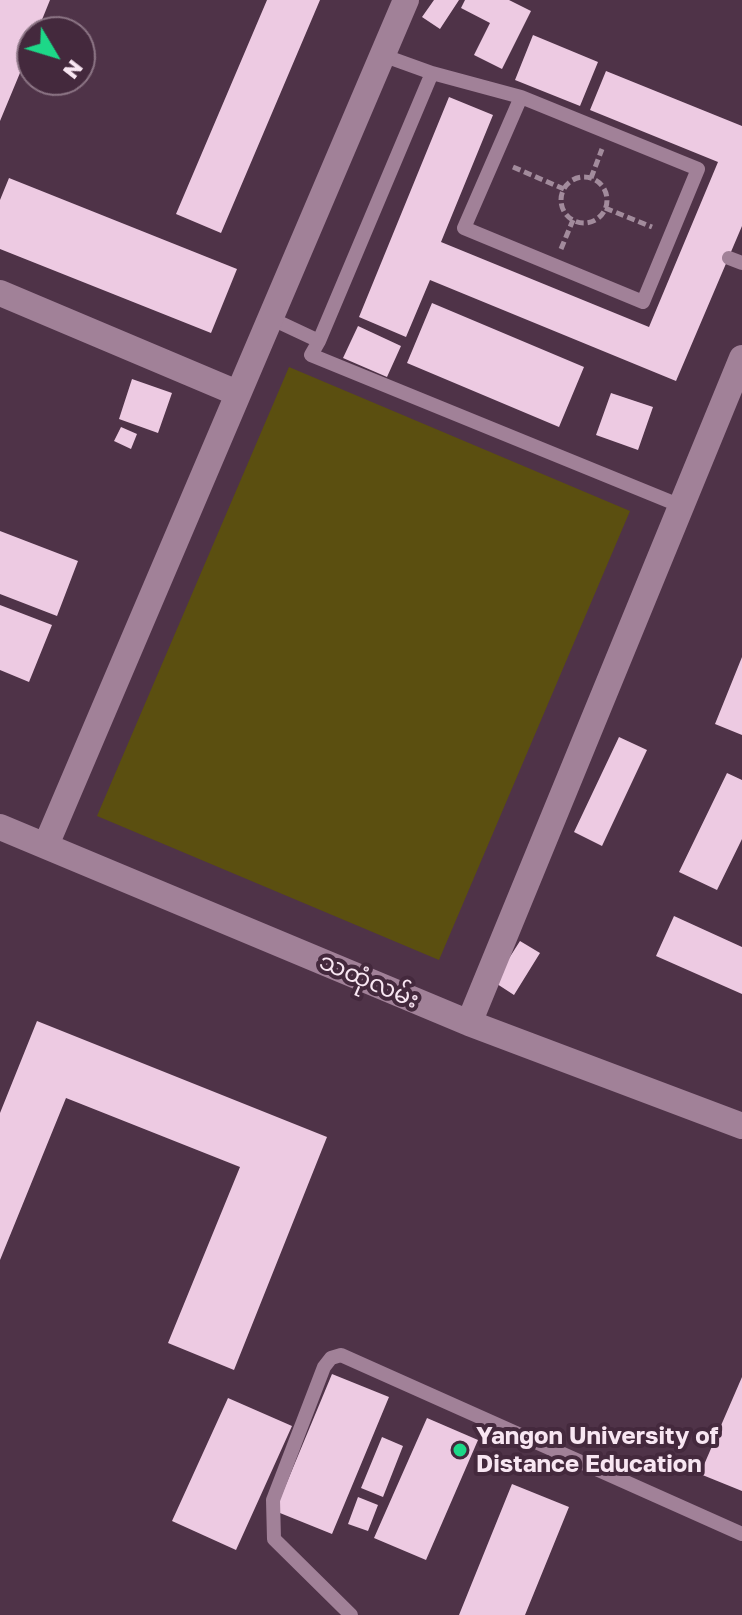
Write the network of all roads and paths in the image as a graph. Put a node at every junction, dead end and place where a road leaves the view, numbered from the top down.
1 (406, 0) edge
2 (382, 55) junction
3 (432, 73) junction
4 (521, 97) junction
5 (608, 133) junction
6 (494, 158) junction
7 (591, 178) junction
8 (564, 189) junction
9 (605, 208) junction
10 (573, 220) junction
11 (670, 236) junction
12 (684, 245) dead end
13 (554, 265) junction
14 (0, 293) edge
15 (270, 318) junction
16 (319, 341) junction
17 (742, 358) edge
18 (237, 393) junction
19 (681, 506) junction
20 (0, 827) edge
21 (46, 845) junction
22 (469, 1023) junction
23 (742, 1126) edge
24 (742, 1534) edge
25 (351, 1615) edge

1 - 2 street
2 - 3 lane
2 - 15 street
3 - 4 lane
3 - 16 lane
4 - 5 lane
4 - 6 lane
5 - 7 path
5 - 11 lane
6 - 8 path
6 - 13 lane
7 - 8 path
7 - 9 path
8 - 10 path
9 - 10 path
9 - 11 path
10 - 13 path
11 - 12 lane
11 - 13 lane
14 - 18 street
15 - 16 lane
15 - 18 street
16 - 19 lane
17 - 19 street
18 - 21 street
19 - 22 street
20 - 21 street, သထုံလမ်း
21 - 22 street, သထုံလမ်း
22 - 23 street, သထုံလမ်း
24 - 25 lane

